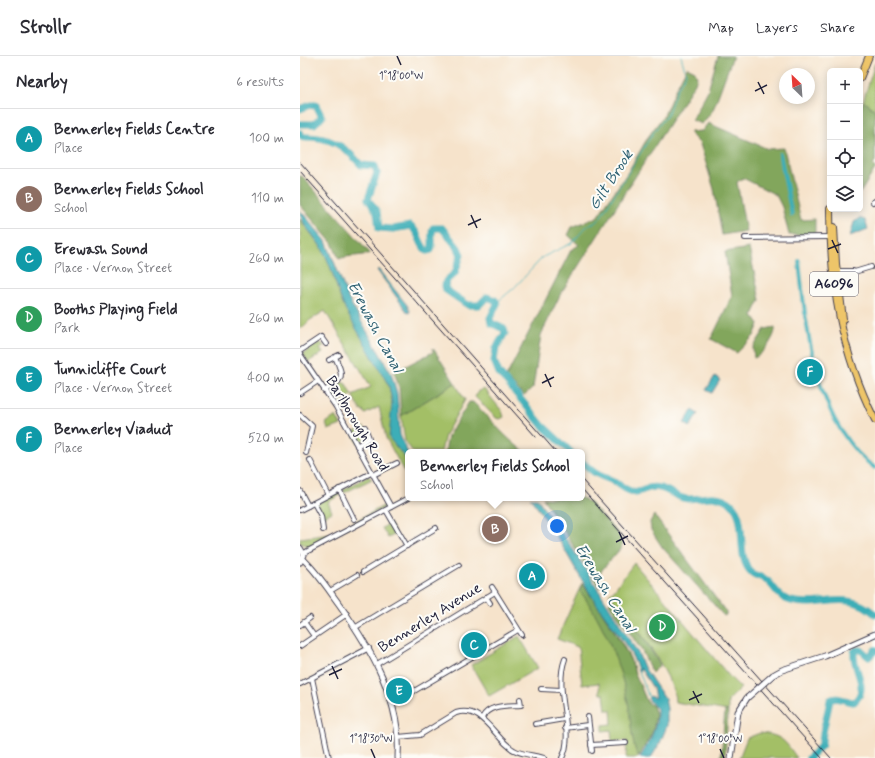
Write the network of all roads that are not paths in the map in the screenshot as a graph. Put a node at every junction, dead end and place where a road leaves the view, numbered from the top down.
1 (869, 56) edge
2 (863, 71) edge
3 (830, 212) edge
4 (834, 212) edge
5 (834, 230) junction
6 (830, 237) junction
7 (745, 238) dead end
8 (871, 267) dead end
9 (835, 273) junction
10 (326, 344) dead end
11 (300, 351) edge
12 (300, 354) edge
13 (340, 355) dead end
14 (335, 357) junction
15 (329, 360) dead end
16 (318, 381) junction
17 (324, 391) junction
18 (300, 393) edge
19 (300, 415) edge
20 (875, 420) edge
21 (365, 427) dead end
22 (357, 446) junction
23 (306, 453) dead end
24 (312, 462) dead end
25 (397, 463) dead end
26 (372, 474) junction
27 (339, 489) junction
28 (300, 491) edge
29 (328, 495) junction
30 (405, 500) edge
31 (314, 503) junction
32 (308, 506) junction
33 (391, 507) junction
34 (300, 510) edge
35 (386, 510) junction
36 (354, 519) dead end
37 (436, 528) dead end
38 (323, 530) dead end
39 (407, 546) junction
40 (300, 548) edge
41 (304, 553) junction
42 (301, 561) edge
43 (459, 565) dead end
44 (363, 572) dead end
45 (357, 575) dead end
46 (492, 587) dead end
47 (330, 591) junction
48 (495, 592) junction
49 (486, 597) junction
50 (490, 603) dead end
51 (347, 614) junction
52 (310, 618) dead end
53 (304, 622) junction
54 (300, 625) edge
55 (356, 627) junction
56 (518, 630) junction
57 (875, 634) edge
58 (522, 635) dead end
59 (314, 636) junction
60 (300, 646) edge
61 (369, 648) junction
62 (565, 659) dead end
63 (377, 664) junction
64 (312, 678) junction
65 (300, 684) edge
66 (541, 689) dead end
67 (561, 690) junction
68 (520, 699) dead end
69 (392, 704) junction
70 (482, 718) junction
71 (588, 718) dead end
72 (564, 719) junction
73 (535, 724) dead end
74 (588, 725) junction
75 (565, 728) junction
76 (398, 737) junction
77 (626, 743) dead end
78 (591, 746) junction
79 (592, 751) dead end
80 (329, 758) edge
81 (398, 758) edge
82 (544, 758) edge
83 (562, 758) edge
84 (731, 758) edge

1 - 2 main road
3 - 6 main road, A6096
4 - 5 main road, A6096
5 - 6 street
5 - 9 main road, A6096
6 - 7 street
6 - 9 main road, A6096
8 - 9 street
9 - 20 main road, A6096
10 - 11 street
12 - 16 street, Barlborough Road
13 - 14 street
14 - 15 street
14 - 17 street
16 - 17 street, Barlborough Road
16 - 18 street
17 - 22 street, Barlborough Road
19 - 23 street
21 - 22 street
22 - 26 street, Barlborough Road
24 - 29 street
25 - 26 street
26 - 27 street
26 - 33 street, Barlborough Road
27 - 29 street
27 - 36 street
28 - 32 street
29 - 31 street
30 - 33 street
31 - 32 street
31 - 38 street
32 - 34 street
33 - 35 street
35 - 39 street
35 - 41 street
37 - 39 street
39 - 44 street
40 - 41 street
41 - 42 street
42 - 47 street
43 - 55 street
45 - 47 street
46 - 48 street
47 - 51 street
48 - 49 street, Bennerley Avenue
48 - 56 street
49 - 50 street
49 - 63 street, Bennerley Avenue
51 - 55 street
51 - 59 street
52 - 53 street
53 - 54 street
53 - 59 street
55 - 61 street
56 - 58 street
56 - 69 street
57 - 84 street, bridge
59 - 60 street
61 - 63 street
61 - 64 street
62 - 67 street
63 - 69 street
64 - 65 street
64 - 80 street
66 - 67 street
67 - 72 street
68 - 70 street
69 - 76 street
70 - 76 street
70 - 82 street
71 - 74 street
72 - 73 street
72 - 75 street
74 - 75 street
74 - 78 street
75 - 83 street
76 - 81 street
77 - 78 street
78 - 79 street

